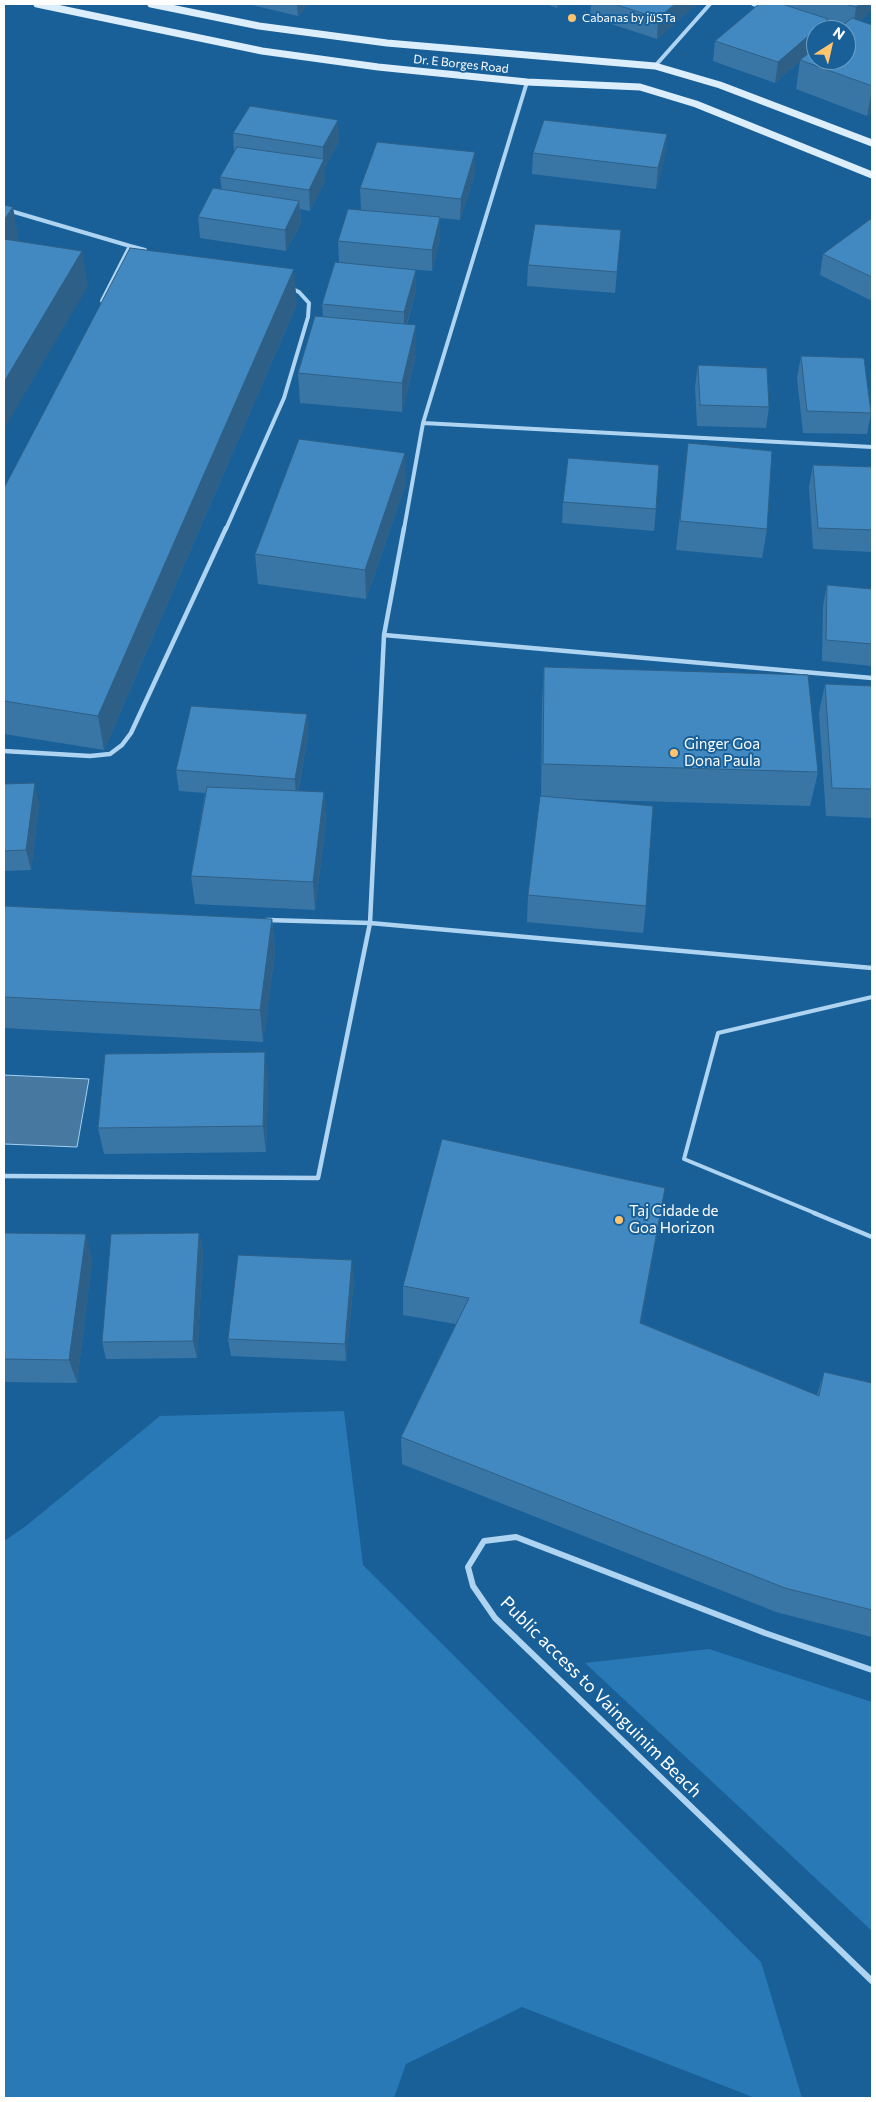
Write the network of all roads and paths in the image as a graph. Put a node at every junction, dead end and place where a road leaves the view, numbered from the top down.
1 (36, 4) edge
2 (152, 4) edge
3 (710, 4) edge
4 (753, 4) edge
5 (771, 10) edge
6 (655, 66) junction
7 (527, 82) junction
8 (872, 143) edge
9 (872, 175) edge
10 (4, 209) edge
11 (130, 246) junction
12 (149, 251) edge
13 (284, 286) edge
14 (99, 307) edge
15 (423, 423) junction
16 (872, 447) edge
17 (384, 635) junction
18 (872, 678) edge
19 (4, 751) edge
20 (261, 919) edge
21 (370, 923) junction
22 (872, 968) edge
23 (872, 997) edge
24 (4, 1176) edge
25 (872, 1237) edge
26 (872, 1670) edge
27 (872, 1981) edge

1 - 7 main road, Dr. E Borges Road
2 - 6 main road, Dr. E Borges Road
3 - 6 street
4 - 5 street
6 - 8 main road, Dr. E Borges Road
7 - 9 main road, Dr. E Borges Road
7 - 15 street
10 - 11 street
11 - 12 street
11 - 14 street
13 - 19 street
15 - 16 street
15 - 17 street
17 - 18 street
17 - 21 street
20 - 21 street
21 - 22 street
21 - 24 street
23 - 25 lane
26 - 27 street, Public access to Vainguinim Beach

